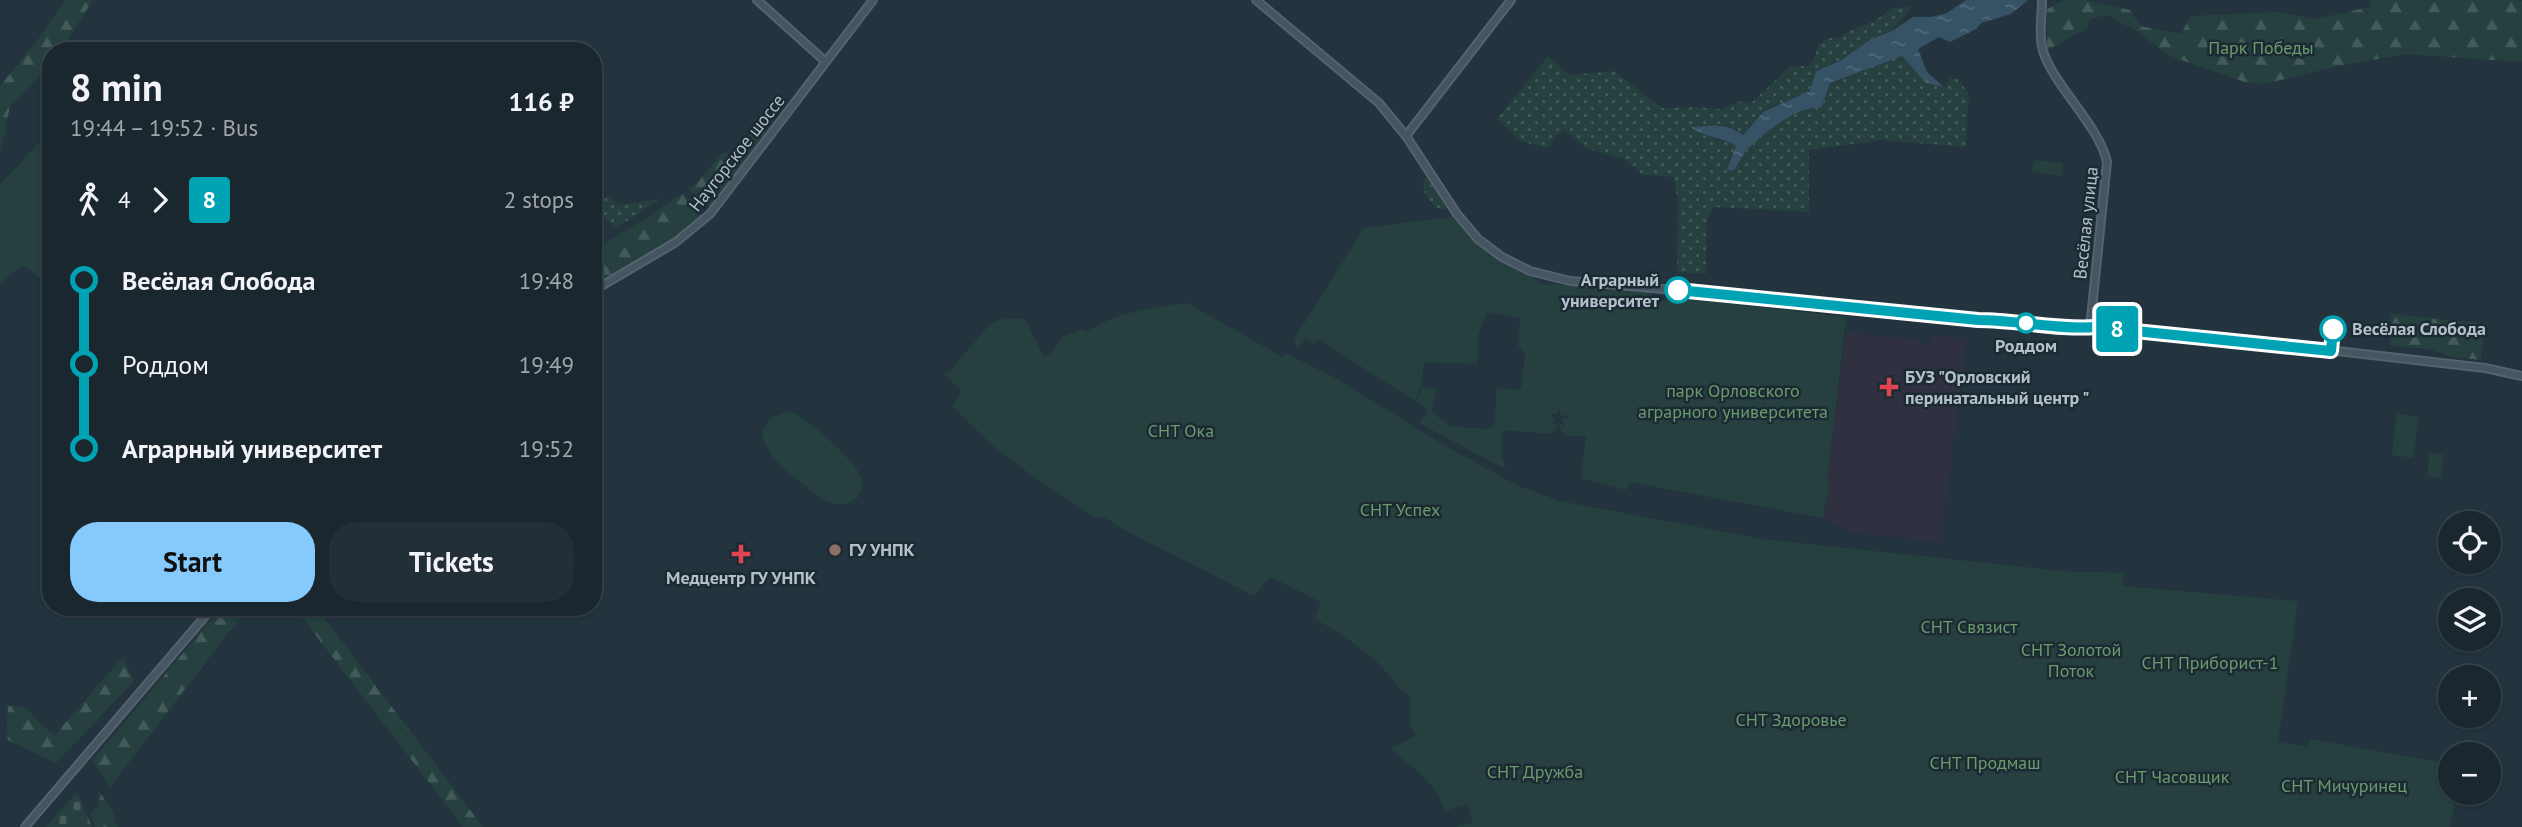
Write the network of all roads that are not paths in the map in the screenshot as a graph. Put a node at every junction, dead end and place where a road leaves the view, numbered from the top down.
1 (757, 0) edge
2 (873, 0) edge
3 (1256, 0) edge
4 (1511, 0) edge
5 (2042, 0) edge
6 (825, 62) junction
7 (1406, 136) junction
8 (602, 286) edge
9 (2090, 328) junction
10 (2522, 376) edge
11 (205, 616) edge
12 (25, 827) edge

1 - 6 main road
2 - 6 main road, Наугорское шоссе
3 - 7 main road
4 - 7 main road
5 - 9 main road, Весёлая улица
6 - 8 main road, Наугорское шоссе
7 - 9 main road
9 - 10 main road
11 - 12 main road

